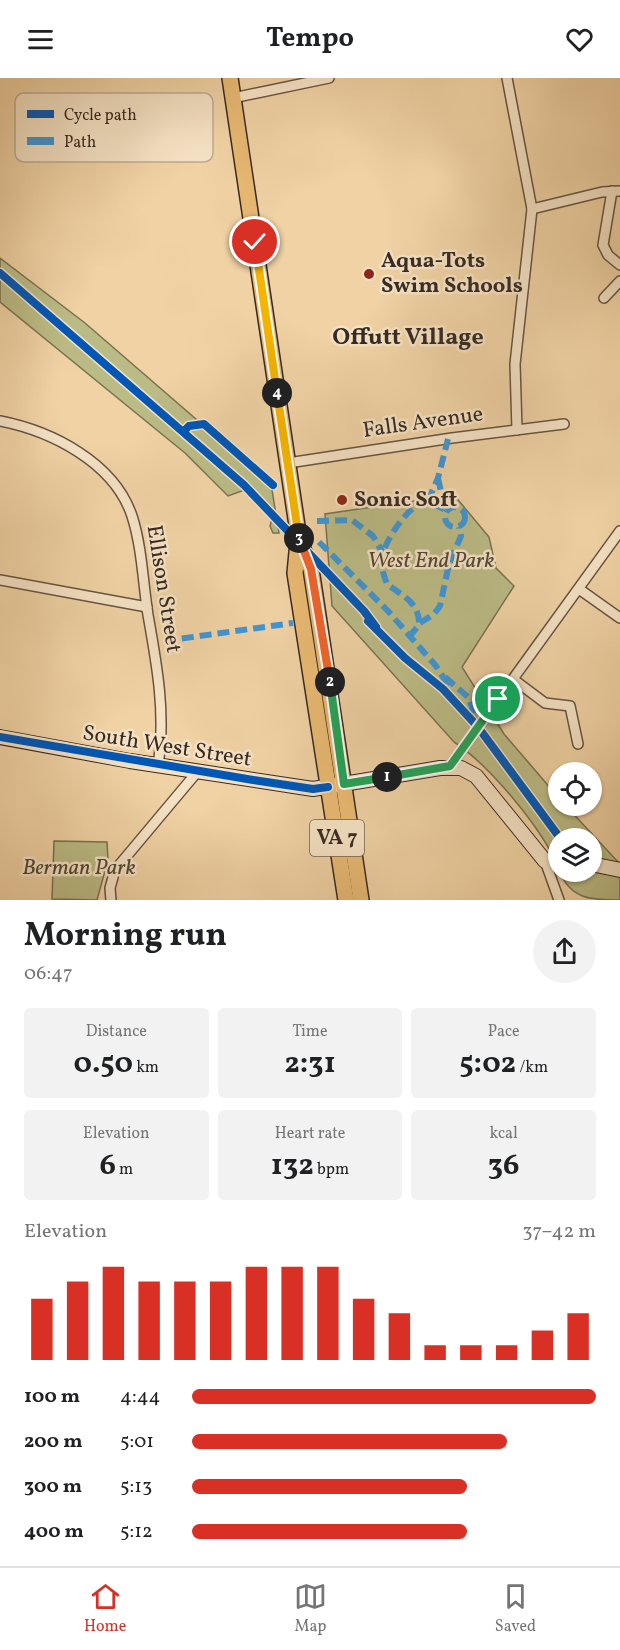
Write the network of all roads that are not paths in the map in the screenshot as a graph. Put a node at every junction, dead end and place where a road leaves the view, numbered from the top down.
1 (230, 78) edge
2 (329, 78) edge
3 (507, 78) edge
4 (233, 98) junction
5 (616, 191) edge
6 (532, 209) junction
7 (620, 265) edge
8 (620, 281) edge
9 (604, 298) dead end
10 (0, 421) edge
11 (564, 424) dead end
12 (517, 430) junction
13 (288, 463) junction
14 (620, 531) edge
15 (299, 539) junction
16 (0, 580) edge
17 (579, 589) junction
18 (147, 607) junction
19 (620, 618) edge
20 (513, 679) junction
21 (0, 737) edge
22 (578, 744) dead end
23 (158, 765) junction
24 (450, 766) junction
25 (198, 771) junction
26 (344, 784) junction
27 (328, 787) junction
28 (548, 858) edge
29 (602, 866) edge
30 (620, 870) edge
31 (555, 882) edge
32 (111, 900) edge
33 (346, 900) edge
34 (361, 900) edge
35 (559, 900) edge

1 - 4 main road, VA 7
2 - 4 street
3 - 6 street
4 - 13 main road, VA 7
5 - 6 street
5 - 7 street
6 - 12 street
8 - 9 street
10 - 18 street, Ellison Street
11 - 12 street, Falls Avenue
12 - 13 street, Falls Avenue
13 - 15 main road, VA 7
14 - 17 street
15 - 26 main road, VA 7
15 - 27 main road, VA 7
16 - 18 street
17 - 19 street
17 - 20 street
18 - 23 street, Ellison Street
20 - 22 street
20 - 24 street
21 - 23 main road, South West Street
23 - 25 main road, South West Street
24 - 26 main road, South West Street
24 - 28 main road
25 - 27 main road, South West Street
25 - 32 street
26 - 27 main road, South West Street
26 - 34 main road, VA 7
27 - 33 main road, VA 7
29 - 30 main road
31 - 35 street

